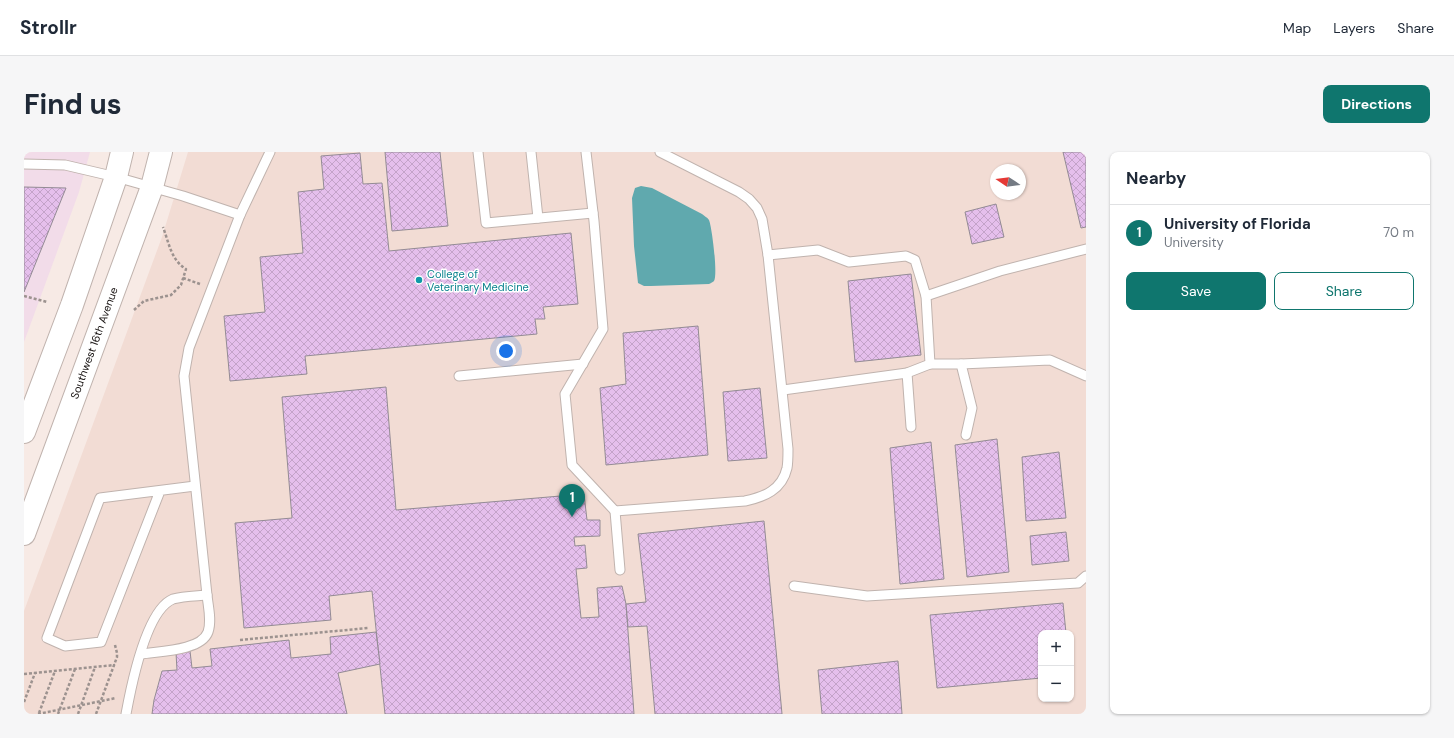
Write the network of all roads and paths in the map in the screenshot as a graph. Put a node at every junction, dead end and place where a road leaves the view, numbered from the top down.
1 (122, 152) edge
2 (161, 152) edge
3 (270, 152) edge
4 (478, 152) edge
5 (531, 152) edge
6 (586, 152) edge
7 (660, 152) edge
8 (24, 164) edge
9 (116, 177) junction
10 (152, 187) junction
11 (593, 213) junction
12 (240, 215) junction
13 (538, 218) junction
14 (163, 227) dead end
15 (1086, 249) edge
16 (768, 255) junction
17 (183, 278) junction
18 (212, 289) junction
19 (24, 296) edge
20 (926, 296) junction
21 (47, 302) dead end
22 (134, 310) dead end
23 (583, 364) junction
24 (930, 364) junction
25 (961, 364) junction
26 (907, 373) junction
27 (459, 376) dead end
28 (1086, 376) edge
29 (783, 390) junction
30 (911, 427) dead end
31 (24, 432) edge
32 (966, 435) dead end
33 (195, 486) junction
34 (160, 490) junction
35 (615, 511) junction
36 (24, 534) edge
37 (620, 570) dead end
38 (1086, 576) edge
39 (794, 586) dead end
40 (207, 595) junction
41 (368, 628) dead end
42 (240, 640) dead end
43 (115, 644) dead end
44 (141, 654) junction
45 (114, 665) junction
46 (95, 667) junction
47 (75, 669) junction
48 (55, 671) junction
49 (35, 673) junction
50 (24, 674) edge
51 (117, 698) dead end
52 (101, 701) junction
53 (24, 702) edge
54 (81, 705) junction
55 (60, 710) junction
56 (38, 714) edge
57 (58, 714) edge
58 (78, 714) edge
59 (96, 714) edge
60 (126, 714) edge

1 - 9 main road
2 - 10 main road, Southwest 16th Avenue
3 - 12 lane
4 - 13 lane
5 - 13 lane
6 - 11 lane
7 - 16 lane
8 - 9 lane
9 - 10 lane
9 - 31 main road
10 - 12 lane
10 - 36 main road, Southwest 16th Avenue
11 - 13 lane
11 - 23 lane
12 - 18 lane
14 - 17 path
15 - 20 lane
16 - 20 lane
16 - 29 lane
17 - 18 path
17 - 22 path
18 - 33 lane
19 - 21 path
20 - 24 lane
23 - 27 lane
23 - 35 lane
24 - 25 lane
24 - 26 lane
25 - 28 lane
25 - 32 lane
26 - 29 lane
26 - 30 lane
29 - 35 lane
33 - 34 lane
33 - 40 lane
34 - 34 lane
35 - 37 lane
38 - 39 lane
40 - 44 lane
40 - 44 lane
41 - 42 path
43 - 45 path
44 - 60 lane
45 - 46 path
45 - 52 path
46 - 47 path
46 - 54 path
47 - 48 path
47 - 55 path
48 - 49 path
48 - 56 path
49 - 50 path
49 - 53 path
51 - 52 path
52 - 54 path
52 - 59 path
54 - 55 path
54 - 58 path
55 - 56 path
55 - 57 path

